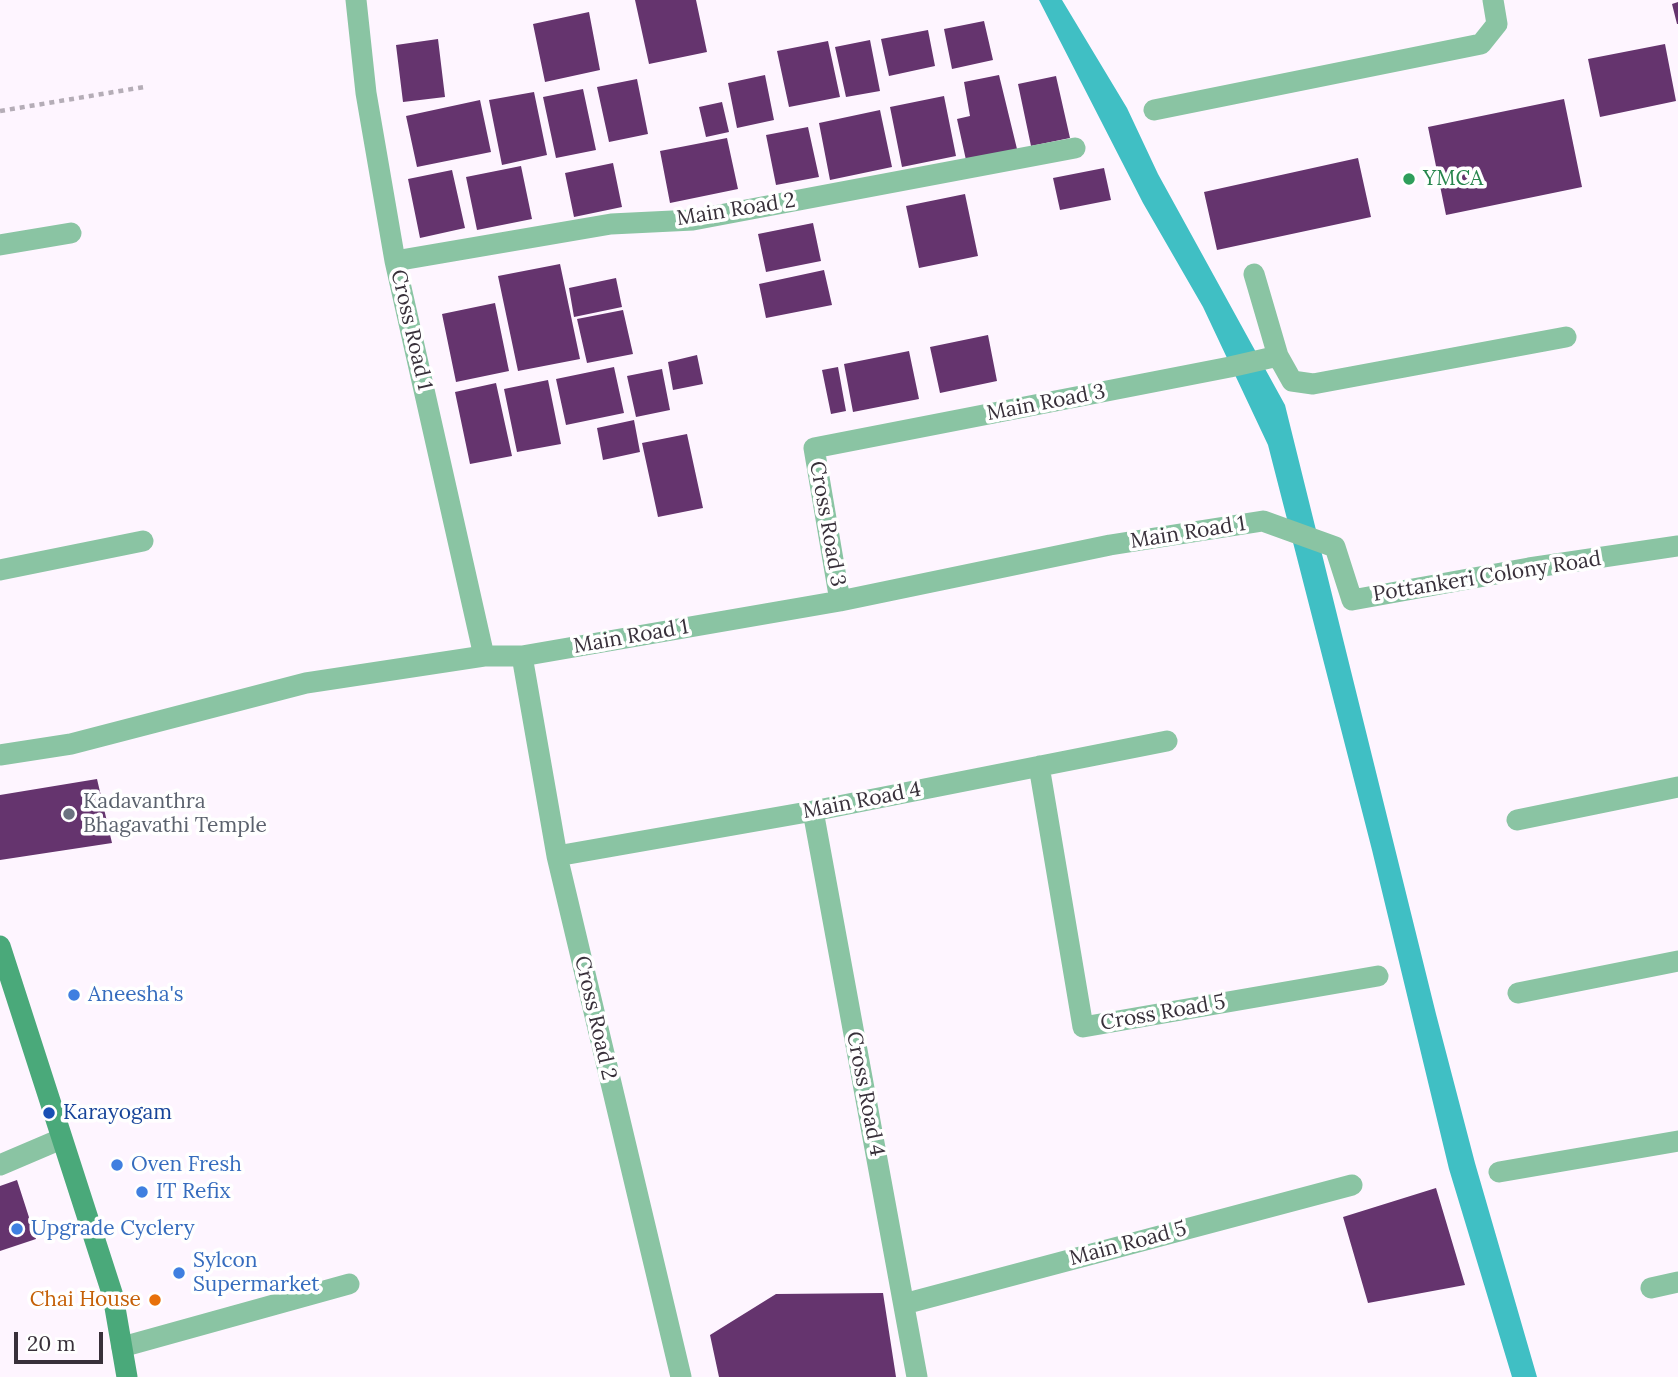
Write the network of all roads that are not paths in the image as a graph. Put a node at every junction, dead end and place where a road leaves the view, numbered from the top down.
1 (356, 0) edge
2 (1493, 0) edge
3 (1154, 110) dead end
4 (1075, 148) dead end
5 (71, 233) dead end
6 (0, 245) edge
7 (396, 261) junction
8 (1254, 274) dead end
9 (1566, 337) dead end
10 (1278, 356) junction
11 (814, 448) joint
12 (143, 541) dead end
13 (1678, 546) edge
14 (1335, 547) joint
15 (0, 570) edge
16 (840, 601) junction
17 (484, 656) junction
18 (522, 656) junction
19 (1167, 741) dead end
20 (0, 755) edge
21 (1039, 766) junction
22 (1678, 787) edge
23 (813, 811) junction
24 (1517, 820) dead end
25 (557, 856) junction
26 (0, 946) edge
27 (1678, 961) edge
28 (1378, 976) dead end
29 (1518, 993) dead end
30 (61, 1139) junction
31 (1678, 1141) edge
32 (0, 1165) edge
33 (1499, 1172) dead end
34 (1352, 1185) dead end
35 (1678, 1282) edge
36 (349, 1284) dead end
37 (1651, 1288) dead end
38 (904, 1304) junction
39 (122, 1347) junction
40 (127, 1377) edge
41 (681, 1377) edge
42 (918, 1377) edge

1 - 7 street, Cross Road 1
2 - 3 street
4 - 7 street, Main Road 2
5 - 6 street
7 - 17 street, Cross Road 1
8 - 10 street
9 - 10 street
10 - 11 street, Main Road 3
11 - 16 street, Cross Road 3
12 - 15 street
13 - 14 street, Pottankeri Colony Road
14 - 16 street, Main Road 1
16 - 18 street, Main Road 1
17 - 18 street, Main Road 1
17 - 20 street, Main Road 1
18 - 25 street, Cross Road 2
19 - 21 street, Main Road 4
21 - 23 street, Main Road 4
21 - 28 street, Cross Road 5
22 - 24 street
23 - 25 street, Main Road 4
23 - 38 street, Cross Road 4
25 - 41 street, Cross Road 2
26 - 30 street
27 - 29 street
30 - 32 street
30 - 39 street
31 - 33 street
34 - 38 street, Main Road 5
35 - 37 street
36 - 39 street
38 - 42 street, Cross Road 4
39 - 40 street

